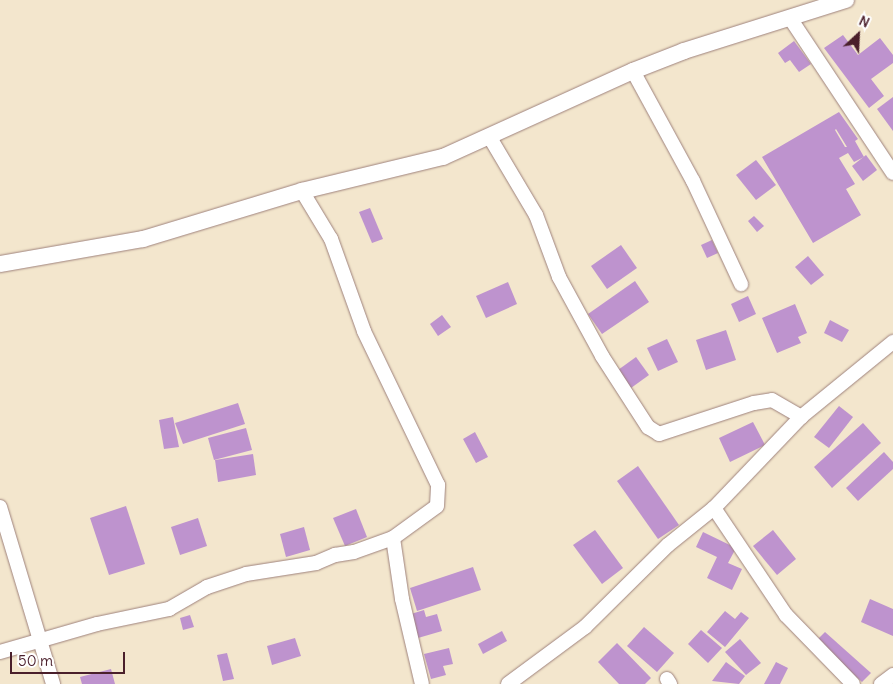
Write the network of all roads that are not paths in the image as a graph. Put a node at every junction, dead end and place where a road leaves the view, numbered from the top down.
1 (846, 0) edge
2 (790, 18) junction
3 (634, 70) junction
4 (489, 136) junction
5 (893, 172) edge
6 (302, 191) junction
7 (0, 264) edge
8 (741, 284) dead end
9 (893, 342) edge
10 (801, 417) junction
11 (0, 507) edge
12 (714, 508) junction
13 (393, 538) junction
14 (42, 641) junction
15 (0, 652) edge
16 (893, 675) edge
17 (53, 684) edge
18 (422, 684) edge
19 (508, 684) edge
20 (853, 684) edge
21 (881, 684) edge

1 - 2 street
2 - 3 street
2 - 5 street
3 - 4 street
3 - 8 street
4 - 6 street
4 - 10 street
6 - 7 street
6 - 13 street
9 - 10 street
10 - 12 street
11 - 14 street
12 - 19 street
12 - 20 street
13 - 14 street
13 - 18 street
14 - 15 street
14 - 17 street
16 - 21 street

